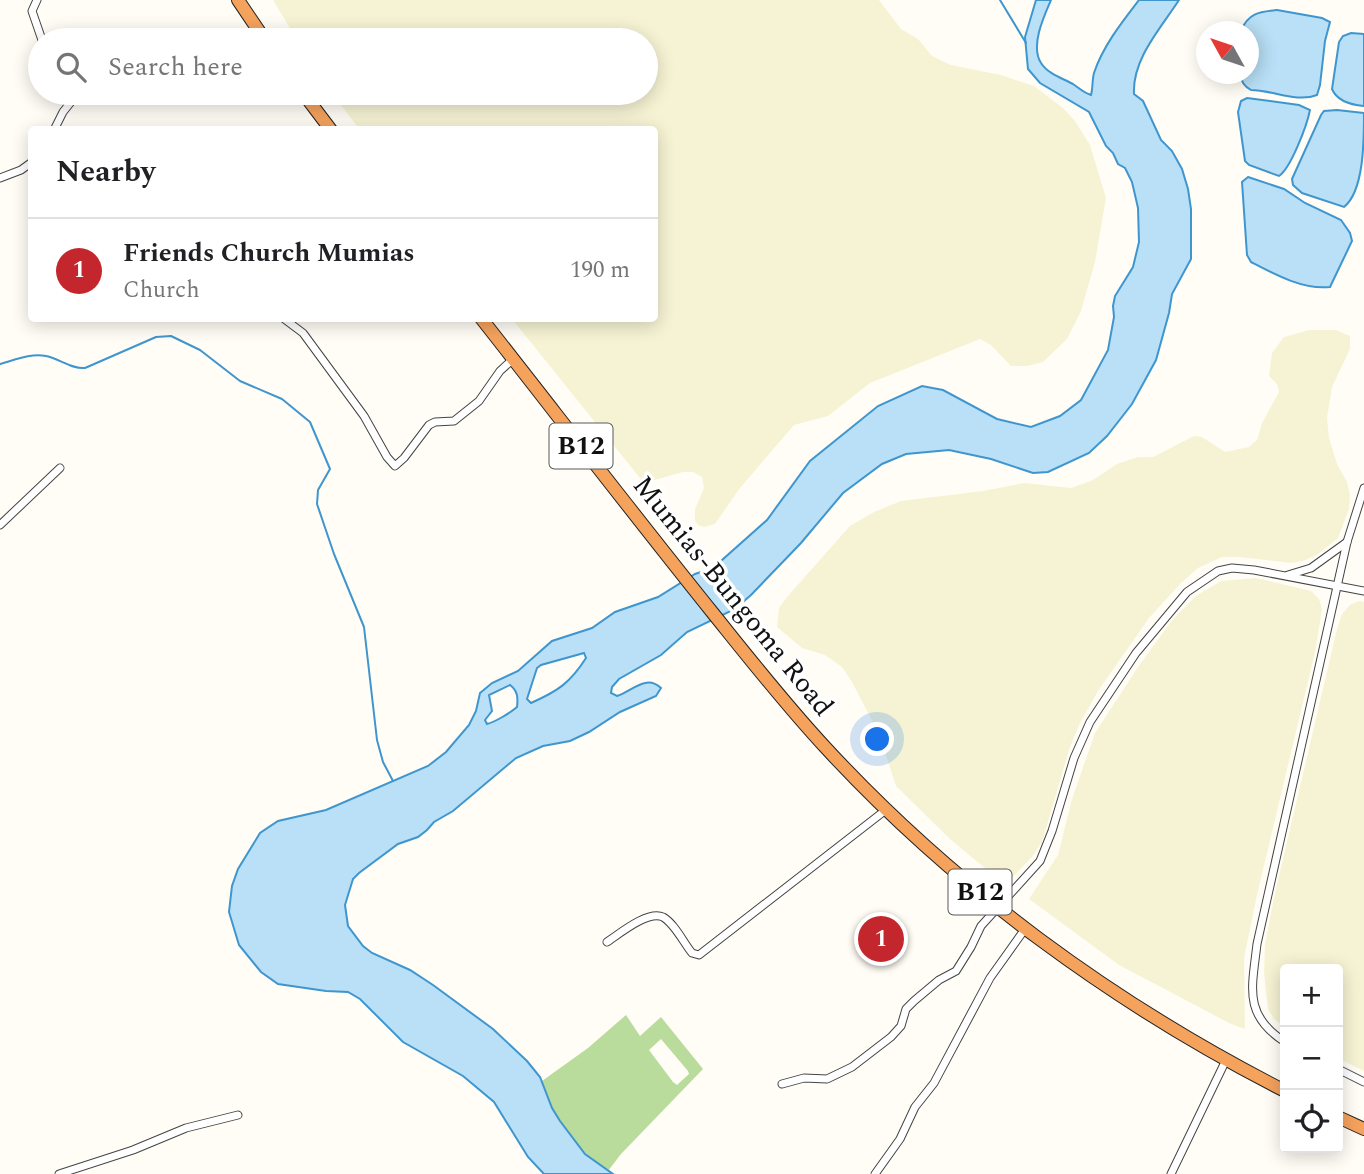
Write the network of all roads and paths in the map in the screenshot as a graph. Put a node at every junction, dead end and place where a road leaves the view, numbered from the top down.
1 (37, 0) edge
2 (238, 0) edge
3 (38, 28) edge
4 (257, 28) edge
5 (69, 105) edge
6 (312, 105) edge
7 (56, 126) edge
8 (328, 126) edge
9 (28, 165) edge
10 (0, 178) edge
11 (288, 322) edge
12 (484, 322) edge
13 (513, 359) junction
14 (60, 468) dead end
15 (1364, 488) edge
16 (0, 525) edge
17 (1347, 542) junction
18 (1287, 576) junction
19 (1338, 584) junction
20 (1364, 591) edge
21 (887, 809) junction
22 (998, 907) junction
23 (1025, 929) junction
24 (607, 942) dead end
25 (1280, 1038) edge
26 (1226, 1060) junction
27 (1343, 1072) edge
28 (1364, 1082) edge
29 (782, 1084) dead end
30 (1283, 1090) edge
31 (238, 1115) dead end
32 (1343, 1119) edge
33 (1364, 1129) edge
34 (59, 1174) edge
35 (875, 1174) edge
36 (1171, 1174) edge

1 - 3 street
2 - 4 highway
5 - 7 street
6 - 8 highway
9 - 10 street
11 - 13 street
12 - 13 highway, Mumias-Bungoma Road / B12
13 - 21 highway, Mumias-Bungoma Road / B12
14 - 16 street
15 - 17 street
17 - 18 street
17 - 19 street
18 - 19 street
18 - 22 street
19 - 20 street
19 - 25 street
21 - 22 highway, Mumias-Bungoma Road / B12
21 - 24 street
22 - 23 highway, Mumias-Bungoma Road / B12
22 - 29 street
23 - 26 highway, Mumias-Bungoma Road / B12
23 - 35 street
26 - 30 highway, Mumias-Bungoma Road / B12
26 - 36 street
27 - 28 street
31 - 34 street
32 - 33 highway

